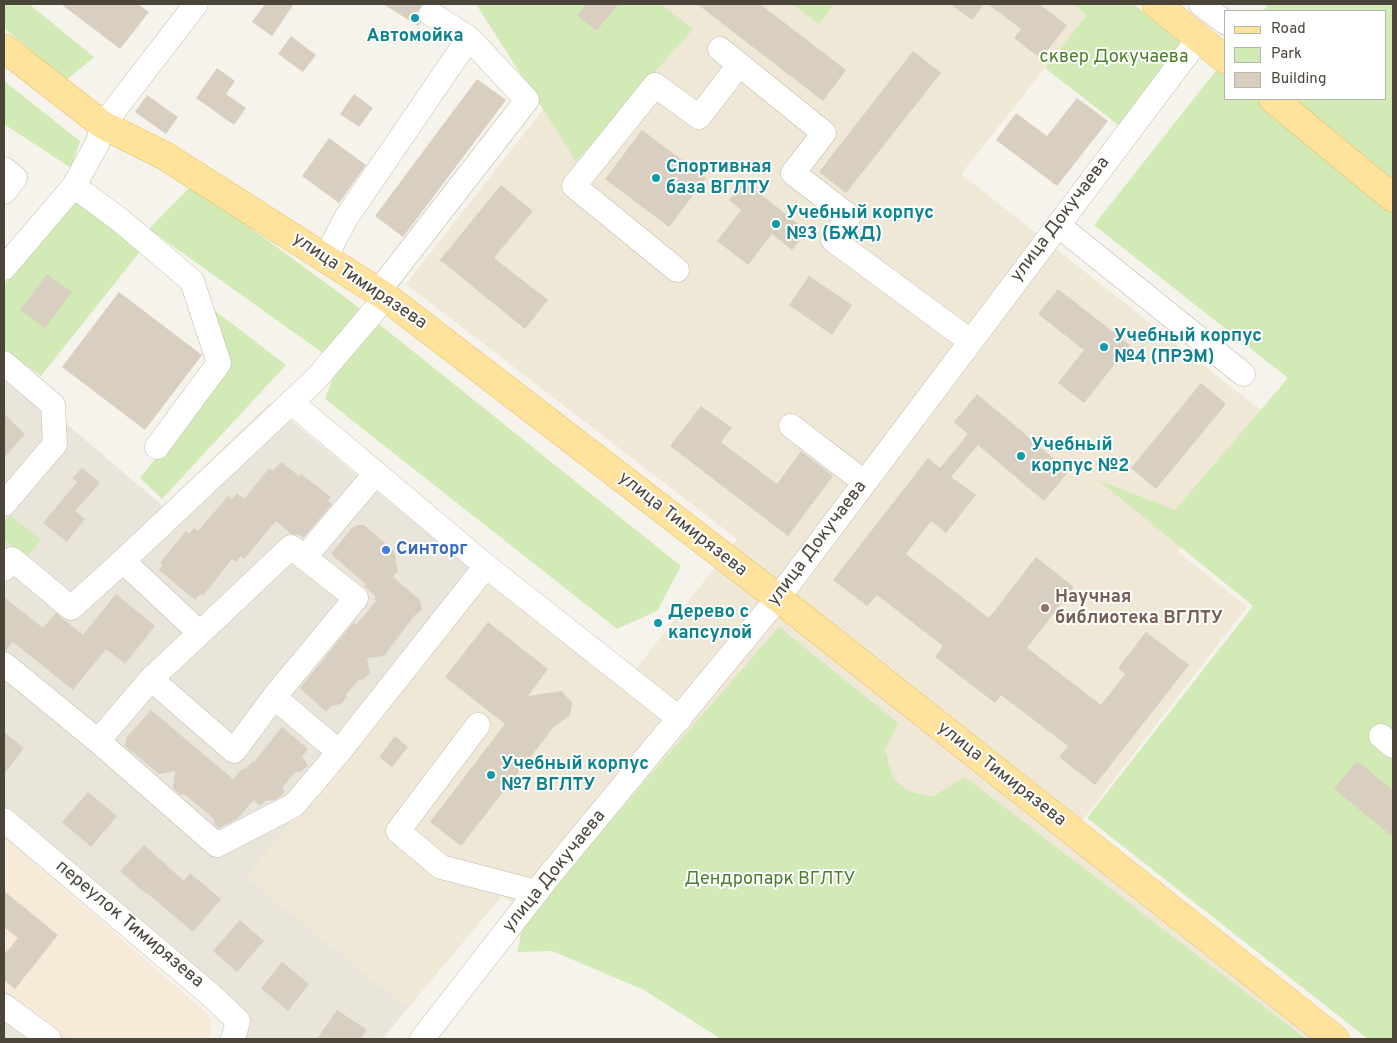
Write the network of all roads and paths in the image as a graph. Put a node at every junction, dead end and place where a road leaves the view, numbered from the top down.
1 (196, 4) edge
2 (1156, 4) edge
3 (1202, 4) edge
4 (431, 14) dead end
5 (469, 38) junction
6 (1217, 38) edge
7 (4, 48) edge
8 (720, 49) dead end
9 (740, 65) junction
10 (1274, 100) edge
11 (103, 125) junction
12 (4, 170) edge
13 (74, 186) junction
14 (4, 192) edge
15 (1393, 198) edge
16 (1058, 224) junction
17 (325, 258) junction
18 (4, 268) edge
19 (676, 270) dead end
20 (382, 295) junction
21 (970, 341) junction
22 (4, 363) edge
23 (1243, 374) dead end
24 (291, 402) junction
25 (791, 426) dead end
26 (157, 447) dead end
27 (376, 473) junction
28 (864, 482) junction
29 (4, 504) edge
30 (304, 558) junction
31 (6, 560) edge
32 (123, 561) junction
33 (486, 566) junction
34 (778, 598) junction
35 (200, 633) junction
36 (4, 664) edge
37 (151, 679) junction
38 (274, 697) junction
39 (680, 718) junction
40 (478, 725) dead end
41 (98, 741) junction
42 (339, 752) junction
43 (4, 820) edge
44 (537, 892) junction
45 (4, 1006) edge
46 (49, 1039) edge
47 (234, 1039) edge
48 (422, 1039) edge
49 (1335, 1039) edge

1 - 11 street
2 - 6 main road
3 - 6 street
4 - 5 street
5 - 17 street
5 - 20 street
6 - 16 street, улица Докучаева
7 - 11 main road, улица Тимирязева
8 - 9 street
9 - 19 street
9 - 21 street
10 - 15 main road
11 - 13 street
11 - 17 main road, улица Тимирязева
12 - 14 street
13 - 18 street
13 - 26 street
16 - 21 street, улица Докучаева
16 - 23 street
17 - 20 main road, улица Тимирязева
20 - 24 street
20 - 34 main road, улица Тимирязева
21 - 28 street, улица Докучаева
22 - 29 street
24 - 27 street
24 - 32 street
25 - 28 street
27 - 30 street
27 - 33 street
28 - 34 street, улица Докучаева
30 - 35 street
30 - 38 street
31 - 32 street
32 - 35 street
33 - 39 street
33 - 42 street
34 - 39 street, улица Докучаева
34 - 49 main road, улица Тимирязева
35 - 37 street
36 - 41 street
37 - 38 street
37 - 41 street
38 - 42 street
39 - 44 street, улица Докучаева
40 - 44 street
41 - 42 street
43 - 47 street, переулок Тимирязева
44 - 48 street, улица Докучаева
45 - 46 street

